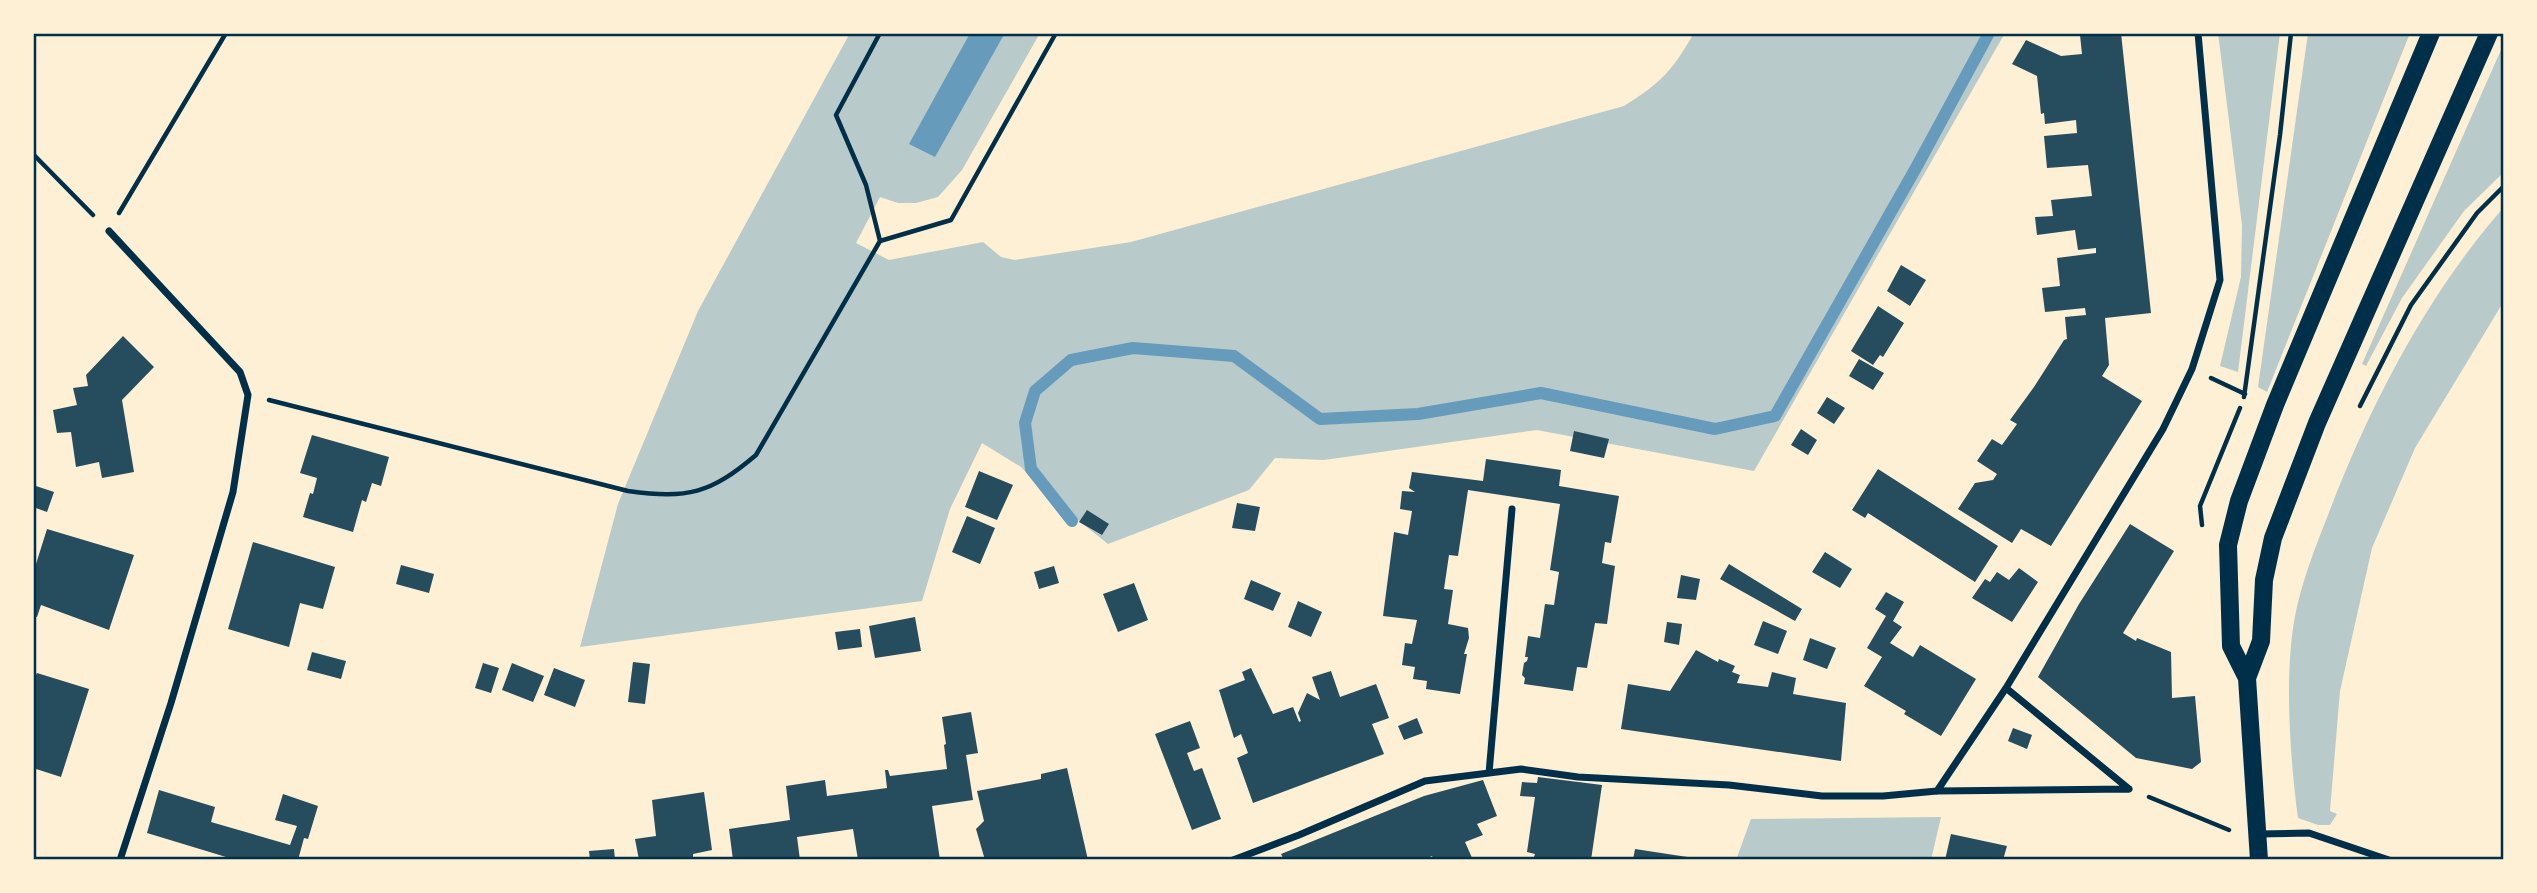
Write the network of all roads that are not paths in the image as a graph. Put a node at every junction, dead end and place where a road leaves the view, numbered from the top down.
1 (2198, 33) edge
2 (2431, 33) edge
3 (2489, 33) edge
4 (109, 231) road end
5 (1512, 509) dead end
6 (2247, 678) junction
7 (2006, 688) junction
8 (1489, 773) junction
9 (1937, 791) junction
10 (2258, 834) junction
11 (120, 860) edge
12 (1233, 860) edge
13 (2259, 860) edge
14 (2389, 860) edge

1 - 7 street
2 - 6 main road
3 - 6 main road
4 - 11 street
5 - 8 street
6 - 10 main road
7 - 9 street
7 - 9 street
8 - 9 street
8 - 12 street
10 - 13 main road
10 - 14 street

